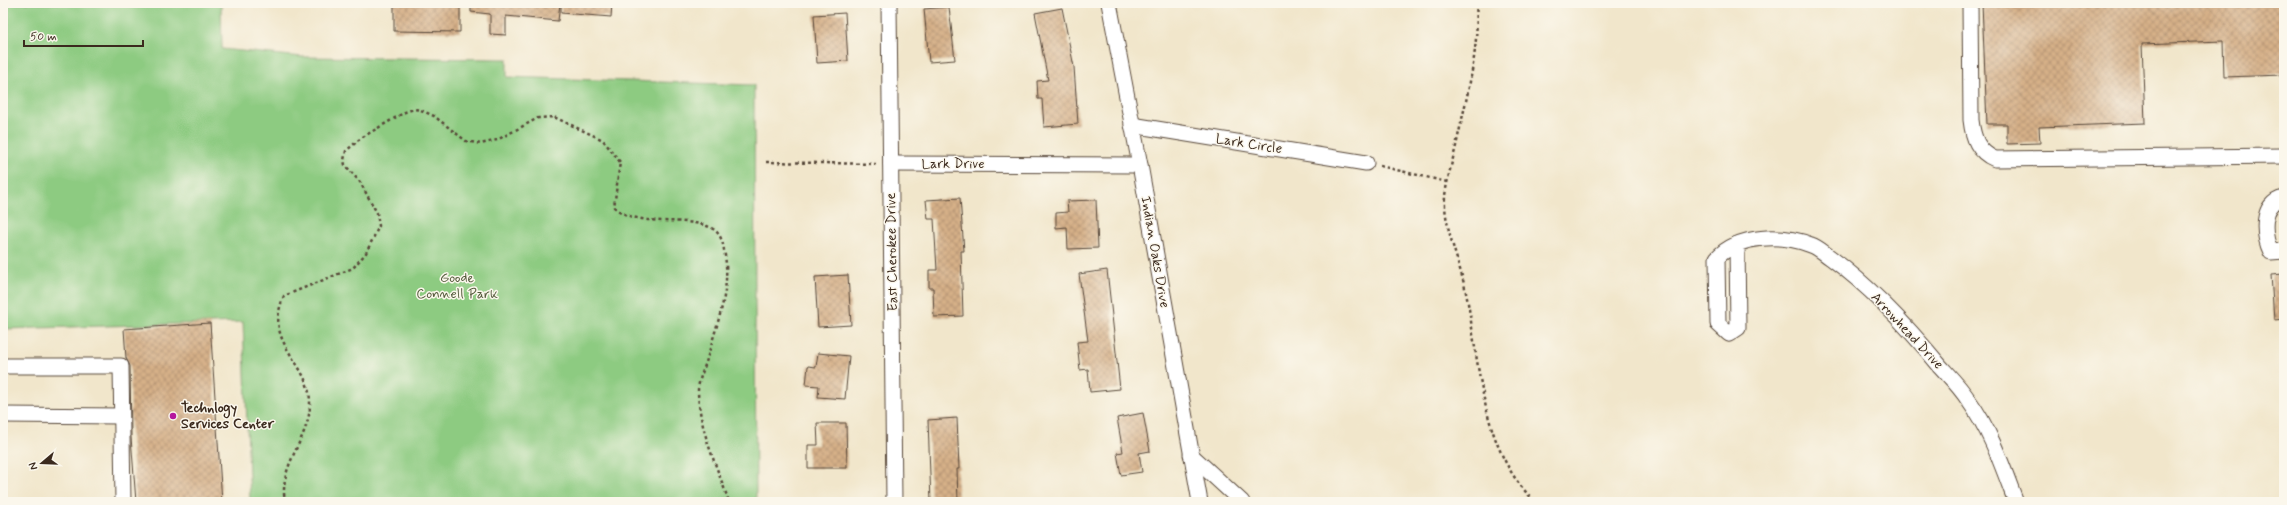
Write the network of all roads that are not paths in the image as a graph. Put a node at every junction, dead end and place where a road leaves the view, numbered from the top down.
1 (889, 3) edge
2 (1109, 3) edge
3 (1970, 3) edge
4 (1132, 125) junction
5 (2284, 156) edge
6 (1366, 162) road end
7 (891, 164) junction
8 (1140, 165) junction
9 (2284, 198) edge
10 (1737, 244) junction
11 (2284, 251) edge
12 (3, 366) edge
13 (3, 415) edge
14 (121, 416) junction
15 (1191, 455) junction
16 (123, 502) edge
17 (894, 502) edge
18 (1200, 502) edge
19 (1242, 502) edge
20 (2016, 502) edge

1 - 7 street, East Cherokee Drive
2 - 4 street, Indian Oaks Drive
3 - 5 street
4 - 6 street, Lark Circle
4 - 8 street, Indian Oaks Drive
7 - 8 street, Lark Drive
7 - 17 street, East Cherokee Drive
8 - 15 street, Indian Oaks Drive
9 - 11 street
10 - 10 street, Arrowhead Drive
10 - 20 street, Arrowhead Drive
12 - 14 street
13 - 14 street
14 - 16 street
15 - 18 street, Indian Oaks Drive
15 - 19 street

